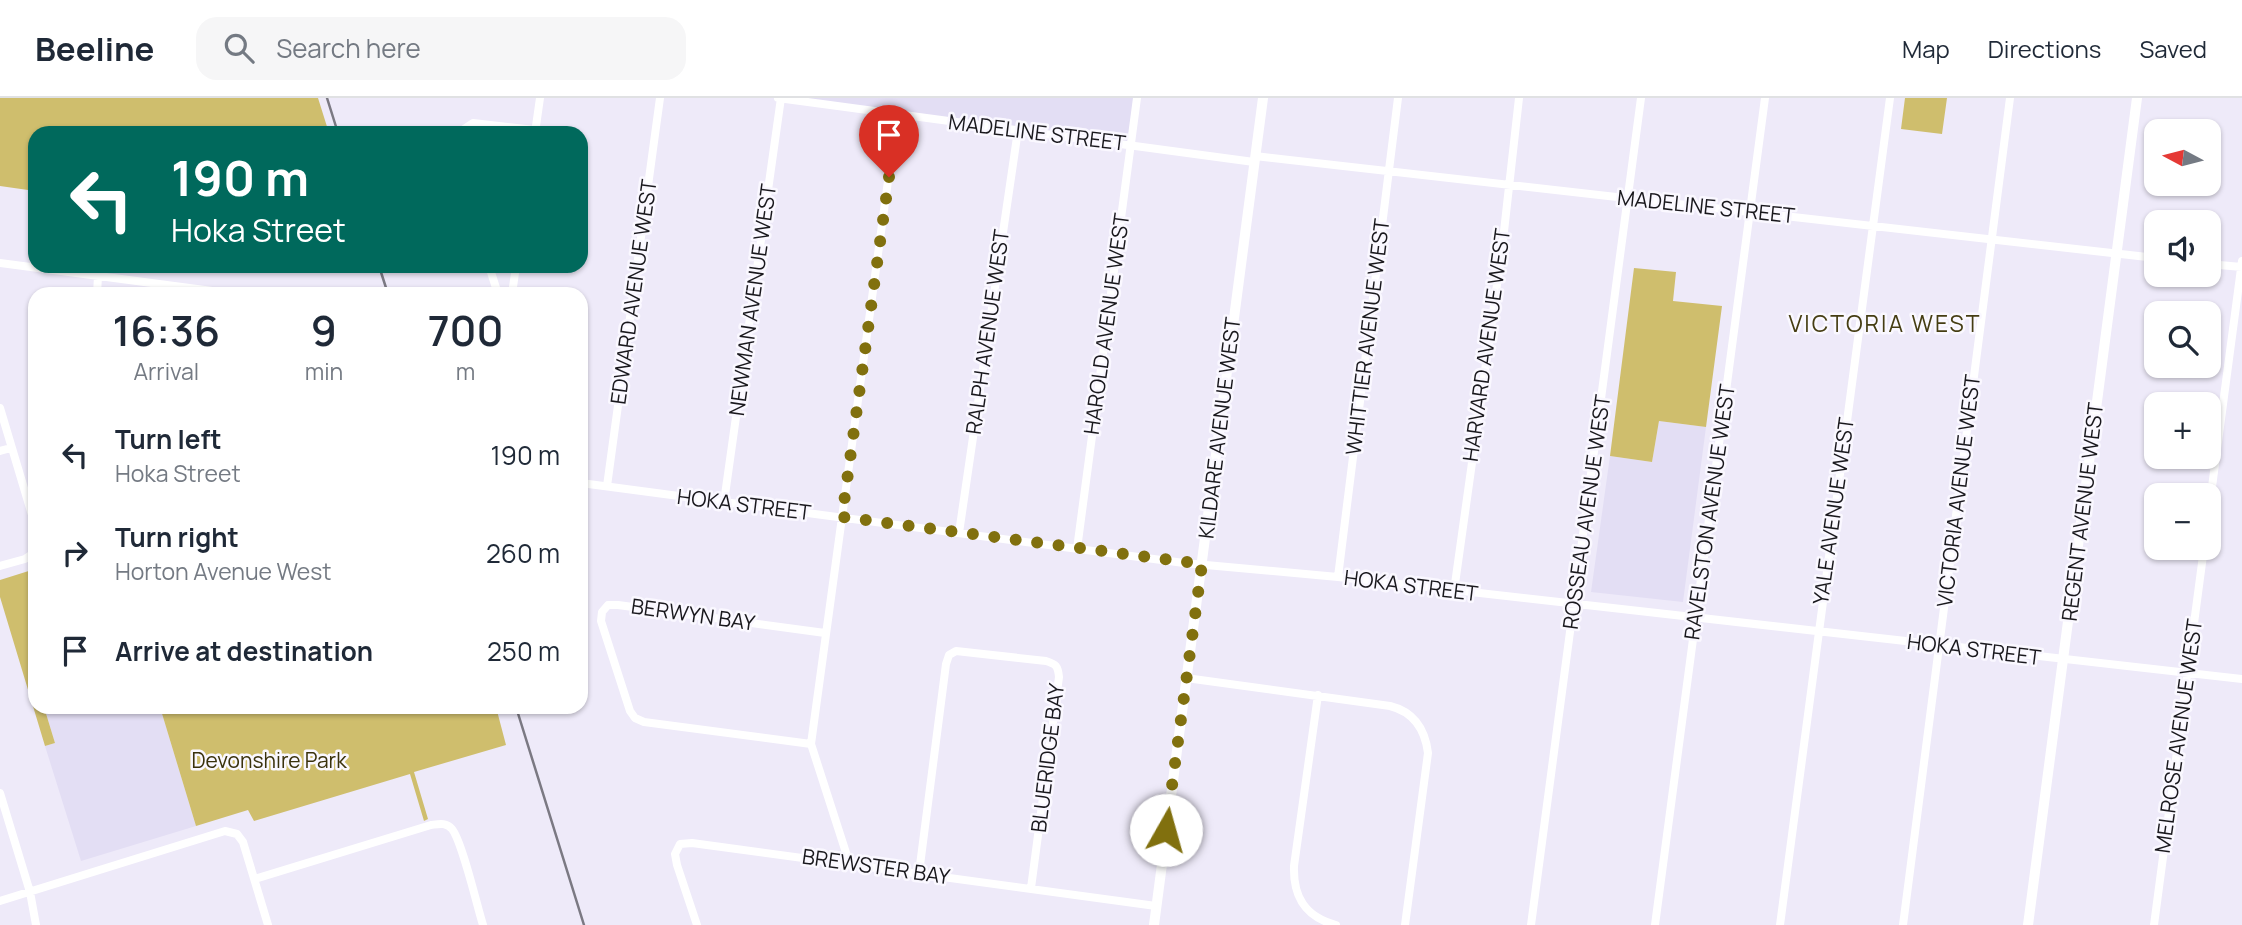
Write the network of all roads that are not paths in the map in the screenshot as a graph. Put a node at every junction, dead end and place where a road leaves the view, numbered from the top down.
1 (540, 98) edge
2 (660, 98) edge
3 (780, 98) edge
4 (1137, 98) edge
5 (1263, 98) edge
6 (1398, 98) edge
7 (1519, 98) edge
8 (1641, 98) edge
9 (1765, 98) edge
10 (1890, 98) edge
11 (2010, 98) edge
12 (2137, 98) edge
13 (897, 114) junction
14 (470, 126) edge
15 (488, 126) edge
16 (536, 126) edge
17 (1018, 130) junction
18 (1131, 145) junction
19 (1255, 159) junction
20 (1388, 173) junction
21 (1508, 185) junction
22 (1628, 198) junction
23 (1750, 212) junction
24 (1872, 226) junction
25 (1991, 240) junction
26 (2117, 254) junction
27 (2144, 257) edge
28 (0, 263) edge
29 (2221, 264) edge
30 (2242, 265) edge
31 (28, 267) edge
32 (75, 273) edge
33 (98, 276) junction
34 (97, 287) edge
35 (182, 287) edge
36 (0, 408) edge
37 (11, 448) junction
38 (0, 451) edge
39 (2213, 483) edge
40 (588, 484) edge
41 (607, 486) junction
42 (724, 502) junction
43 (28, 503) edge
44 (842, 517) junction
45 (959, 533) junction
46 (1077, 549) junction
47 (28, 557) edge
48 (2202, 560) edge
49 (1202, 564) junction
50 (0, 566) edge
51 (1338, 577) junction
52 (1454, 591) junction
53 (1574, 605) junction
54 (1696, 619) junction
55 (1818, 632) junction
56 (825, 633) junction
57 (1939, 646) junction
58 (2063, 661) junction
59 (2188, 674) junction
60 (1186, 678) junction
61 (2242, 679) edge
62 (1318, 695) junction
63 (811, 744) junction
64 (0, 793) edge
65 (849, 862) junction
66 (919, 873) junction
67 (254, 879) junction
68 (1031, 888) junction
69 (30, 892) junction
70 (0, 901) edge
71 (1156, 905) junction
72 (36, 925) edge
73 (268, 925) edge
74 (482, 925) edge
75 (697, 925) edge
76 (1154, 925) edge
77 (1336, 925) edge
78 (1405, 925) edge
79 (1531, 925) edge
80 (1655, 925) edge
81 (1780, 925) edge
82 (1903, 925) edge
83 (2028, 925) edge
84 (2154, 925) edge

1 - 16 street
2 - 41 street, EDWARD AVENUE WEST
3 - 13 street, MADELINE STREET
3 - 42 street, NEWMAN AVENUE WEST
4 - 18 street, HAROLD AVENUE WEST
5 - 19 street, KILDARE AVENUE WEST
6 - 20 street, WHITTIER AVENUE WEST
7 - 21 street, HARVARD AVENUE WEST
8 - 22 street, ROSSEAU AVENUE WEST
9 - 23 street, RAVELSTON AVENUE WEST
10 - 24 street, YALE AVENUE WEST
11 - 25 street, VICTORIA AVENUE WEST
12 - 26 main road, REGENT AVENUE WEST
13 - 17 street, MADELINE STREET
13 - 44 street
14 - 15 street
17 - 18 street, MADELINE STREET
17 - 45 street, RALPH AVENUE WEST
18 - 19 street, MADELINE STREET
18 - 46 street, HAROLD AVENUE WEST
19 - 20 street, MADELINE STREET
19 - 49 street, KILDARE AVENUE WEST
20 - 21 street, MADELINE STREET
20 - 51 street, WHITTIER AVENUE WEST
21 - 22 street, MADELINE STREET
21 - 52 street, HARVARD AVENUE WEST
22 - 23 street, MADELINE STREET
22 - 53 street, ROSSEAU AVENUE WEST
23 - 24 street, MADELINE STREET
23 - 54 street, RAVELSTON AVENUE WEST
24 - 25 street, MADELINE STREET
24 - 55 street, YALE AVENUE WEST
25 - 26 street, MADELINE STREET
25 - 57 street, VICTORIA AVENUE WEST
26 - 27 street, MADELINE STREET
26 - 58 main road, REGENT AVENUE WEST
28 - 31 street
29 - 30 street
30 - 39 street
32 - 33 street
33 - 34 street
33 - 35 street
36 - 37 street
37 - 38 street
37 - 43 street
40 - 41 street, HOKA STREET
41 - 42 street, HOKA STREET
42 - 44 street, HOKA STREET
44 - 45 street, HOKA STREET
44 - 56 street
45 - 46 street, HOKA STREET
46 - 49 street, HOKA STREET
47 - 50 street
48 - 59 street, MELROSE AVENUE WEST
49 - 51 street, HOKA STREET
49 - 60 street, KILDARE AVENUE WEST
51 - 52 street, HOKA STREET
52 - 53 street, HOKA STREET
53 - 54 street, HOKA STREET
53 - 79 street, ROSSEAU AVENUE WEST
54 - 55 street, HOKA STREET
54 - 80 street, RAVELSTON AVENUE WEST
55 - 57 street, HOKA STREET
55 - 81 street, YALE AVENUE WEST
56 - 63 street
56 - 63 street, BERWYN BAY
57 - 58 street, HOKA STREET
57 - 82 street, VICTORIA AVENUE WEST
58 - 59 street, HOKA STREET
58 - 83 main road, REGENT AVENUE WEST
59 - 61 street, HOKA STREET
59 - 84 street, MELROSE AVENUE WEST
60 - 62 street
60 - 71 street, KILDARE AVENUE WEST
62 - 77 street
62 - 78 street
63 - 65 street
64 - 69 street
65 - 66 street, BREWSTER BAY
65 - 75 street, BREWSTER BAY
66 - 68 street, BREWSTER BAY
66 - 68 street, BLUERIDGE BAY
67 - 69 street
67 - 73 street
67 - 74 street
68 - 71 street, BREWSTER BAY
69 - 70 street
69 - 72 street
71 - 76 street, KILDARE AVENUE WEST

